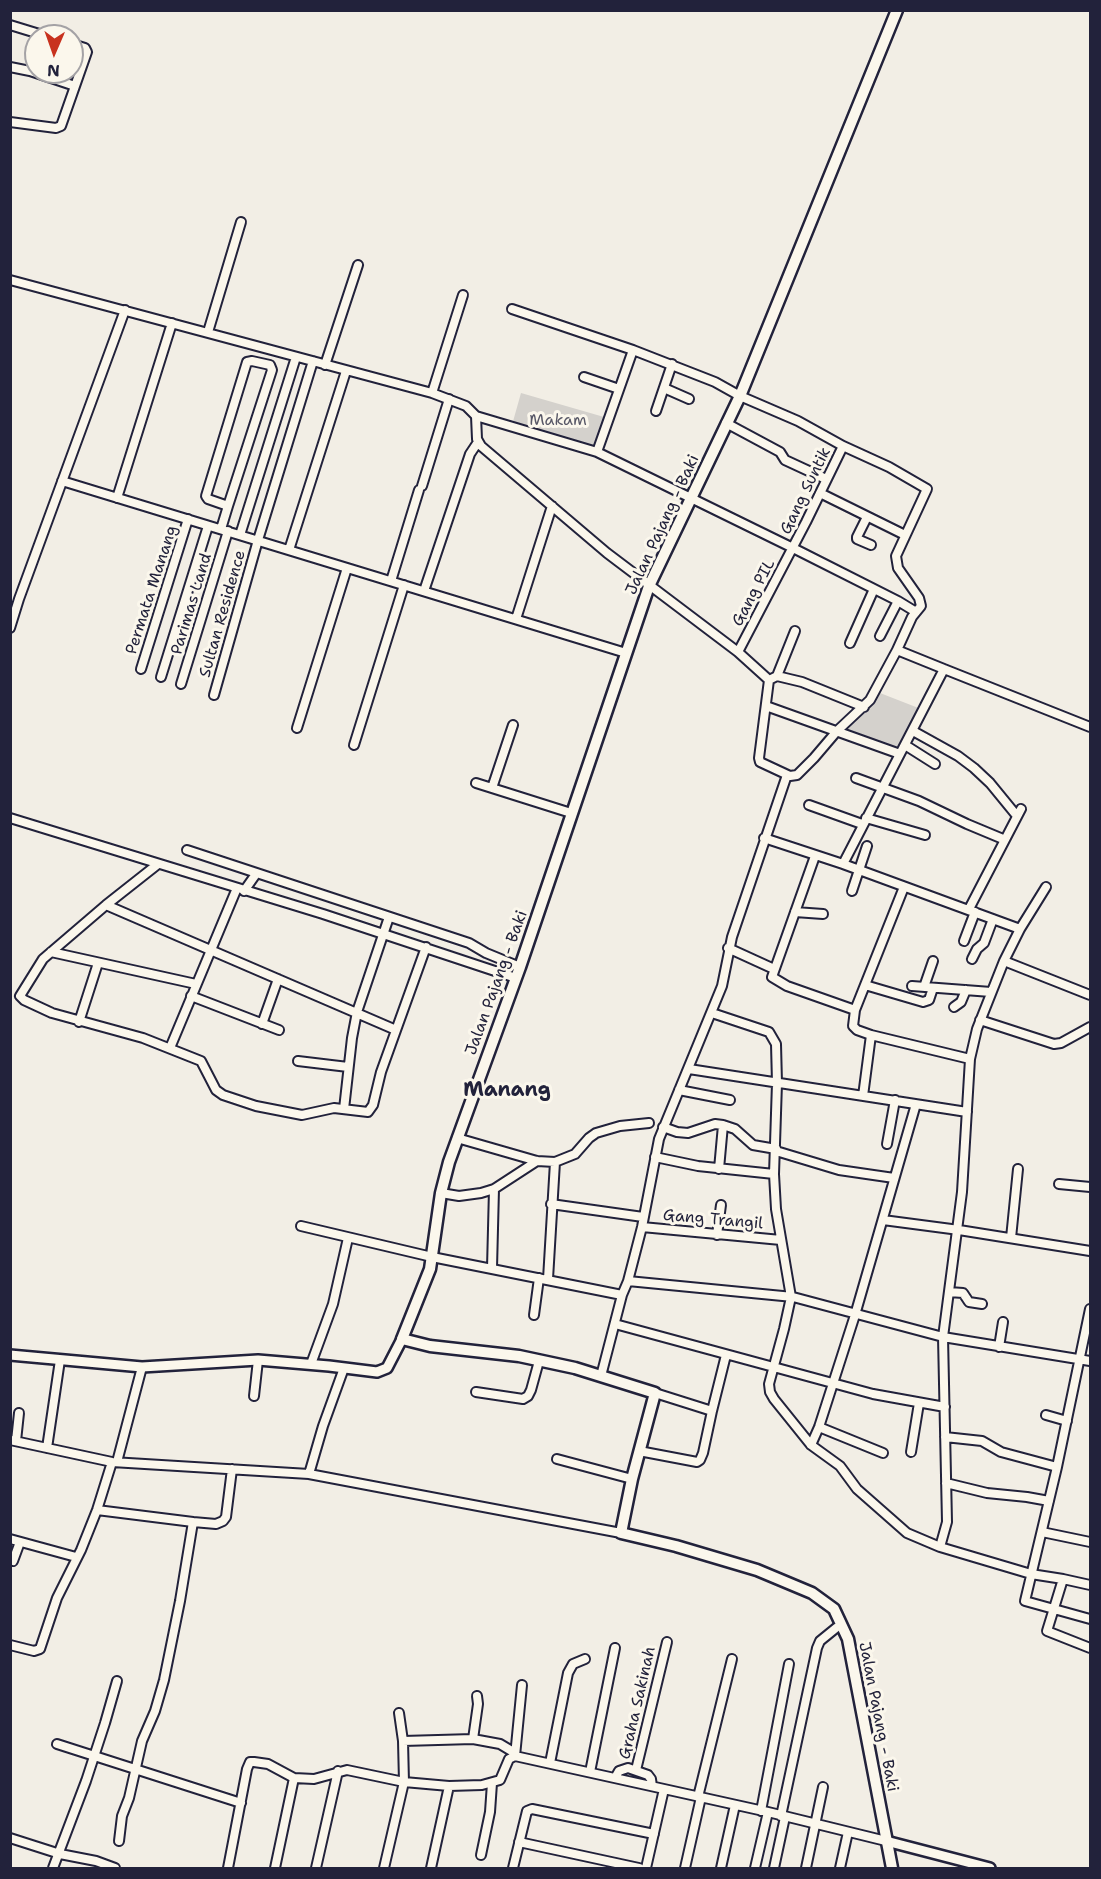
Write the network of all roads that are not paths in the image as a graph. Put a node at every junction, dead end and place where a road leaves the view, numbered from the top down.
1 (897, 10) edge
2 (69, 84) edge
3 (75, 86) joint
4 (10, 122) edge
5 (241, 222) dead end
6 (358, 265) dead end
7 (10, 280) edge
8 (463, 295) dead end
9 (512, 309) dead end
10 (125, 310) junction
11 (172, 323) junction
12 (208, 332) junction
13 (633, 350) junction
14 (296, 357) junction
15 (313, 361) junction
16 (672, 364) junction
17 (325, 365) junction
18 (346, 371) junction
19 (584, 377) dead end
20 (664, 388) junction
21 (620, 389) junction
22 (432, 393) junction
23 (742, 393) junction
24 (449, 399) junction
25 (689, 399) dead end
26 (656, 411) dead end
27 (476, 416) junction
28 (726, 423) junction
29 (478, 442) junction
30 (843, 446) junction
31 (597, 452) junction
32 (826, 479) junction
33 (62, 481) junction
34 (820, 493) junction
35 (117, 498) junction
36 (691, 498) junction
37 (228, 506) junction
38 (552, 506) junction
39 (867, 517) junction
40 (188, 519) junction
41 (208, 526) junction
42 (224, 530) junction
43 (240, 535) junction
44 (906, 535) junction
45 (258, 540) junction
46 (871, 545) dead end
47 (793, 548) junction
48 (289, 550) junction
49 (346, 568) junction
50 (392, 581) junction
51 (404, 585) junction
52 (649, 586) junction
53 (874, 589) junction
54 (424, 591) junction
55 (898, 601) junction
56 (916, 612) junction
57 (516, 619) junction
58 (10, 628) edge
59 (795, 631) dead end
60 (880, 636) dead end
61 (850, 644) dead end
62 (897, 650) junction
63 (738, 652) junction
64 (626, 653) junction
65 (141, 669) dead end
66 (944, 669) junction
67 (161, 677) dead end
68 (773, 678) junction
69 (181, 684) dead end
70 (214, 695) dead end
71 (766, 706) junction
72 (864, 707) junction
73 (513, 725) dead end
74 (297, 728) dead end
75 (1090, 728) edge
76 (837, 731) junction
77 (913, 731) junction
78 (354, 746) dead end
79 (905, 746) junction
80 (900, 754) junction
81 (935, 764) dead end
82 (787, 775) junction
83 (856, 778) dead end
84 (476, 783) dead end
85 (882, 787) junction
86 (492, 788) junction
87 (809, 805) dead end
88 (571, 813) junction
89 (10, 818) edge
90 (864, 821) junction
91 (925, 836) dead end
92 (764, 838) junction
93 (1003, 839) junction
94 (867, 846) dead end
95 (187, 850) dead end
96 (815, 856) junction
97 (158, 864) junction
98 (843, 864) junction
99 (858, 870) junction
100 (256, 874) junction
101 (904, 887) junction
102 (1046, 887) dead end
103 (241, 890) junction
104 (852, 891) dead end
105 (106, 905) junction
106 (972, 911) junction
107 (795, 912) junction
108 (823, 914) dead end
109 (389, 917) junction
110 (993, 919) junction
111 (1020, 929) junction
112 (383, 934) junction
113 (964, 941) dead end
114 (426, 947) junction
115 (728, 948) junction
116 (210, 950) junction
117 (51, 952) junction
118 (972, 959) dead end
119 (933, 961) dead end
120 (1004, 961) junction
121 (98, 963) junction
122 (520, 967) junction
123 (774, 969) junction
124 (516, 978) junction
125 (278, 979) junction
126 (196, 984) junction
127 (865, 985) junction
128 (912, 986) dead end
129 (929, 987) junction
130 (966, 990) junction
131 (991, 992) junction
132 (1090, 995) edge
133 (191, 996) junction
134 (954, 1007) dead end
135 (855, 1010) junction
136 (357, 1012) junction
137 (712, 1013) junction
138 (980, 1020) junction
139 (79, 1022) junction
140 (262, 1024) junction
141 (1090, 1027) edge
142 (279, 1030) dead end
143 (396, 1030) junction
144 (871, 1035) junction
145 (170, 1048) junction
146 (970, 1059) junction
147 (298, 1061) dead end
148 (348, 1067) junction
149 (688, 1069) junction
150 (777, 1083) junction
151 (679, 1090) junction
152 (863, 1096) junction
153 (730, 1100) dead end
154 (895, 1100) junction
155 (916, 1104) junction
156 (344, 1108) junction
157 (967, 1112) junction
158 (649, 1123) dead end
159 (723, 1125) junction
160 (663, 1127) junction
161 (457, 1138) junction
162 (887, 1144) dead end
163 (779, 1151) junction
164 (655, 1157) junction
165 (537, 1161) junction
166 (555, 1162) junction
167 (719, 1169) junction
168 (1018, 1169) dead end
169 (774, 1174) junction
170 (894, 1178) junction
171 (1059, 1184) dead end
172 (1090, 1187) edge
173 (494, 1189) junction
174 (441, 1193) junction
175 (551, 1204) junction
176 (721, 1205) dead end
177 (643, 1217) junction
178 (883, 1220) junction
179 (302, 1226) dead end
180 (642, 1227) junction
181 (956, 1230) junction
182 (717, 1235) junction
183 (348, 1238) junction
184 (1011, 1238) junction
185 (781, 1240) junction
186 (1090, 1251) edge
187 (432, 1257) junction
188 (492, 1269) junction
189 (544, 1279) junction
190 (628, 1281) junction
191 (949, 1292) junction
192 (622, 1295) junction
193 (793, 1297) junction
194 (982, 1304) dead end
195 (1090, 1309) edge
196 (534, 1315) dead end
197 (855, 1315) junction
198 (1003, 1322) dead end
199 (615, 1324) junction
200 (943, 1338) junction
201 (402, 1339) junction
202 (999, 1347) junction
203 (726, 1355) junction
204 (10, 1356) edge
205 (1080, 1359) junction
206 (60, 1360) junction
207 (258, 1360) junction
208 (1090, 1360) edge
209 (539, 1361) junction
210 (311, 1364) junction
211 (774, 1366) junction
212 (142, 1367) junction
213 (344, 1368) junction
214 (601, 1376) junction
215 (832, 1383) junction
216 (476, 1392) dead end
217 (655, 1393) junction
218 (254, 1396) dead end
219 (919, 1403) junction
220 (945, 1407) junction
221 (712, 1411) junction
222 (19, 1413) dead end
223 (1046, 1415) dead end
224 (1067, 1421) junction
225 (819, 1427) junction
226 (945, 1437) junction
227 (13, 1441) edge
228 (811, 1446) junction
229 (47, 1448) junction
230 (639, 1451) junction
231 (911, 1452) dead end
232 (883, 1453) dead end
233 (557, 1460) dead end
234 (114, 1462) junction
235 (1057, 1467) junction
236 (232, 1469) junction
237 (309, 1474) junction
238 (632, 1479) junction
239 (946, 1483) junction
240 (1049, 1501) junction
241 (97, 1510) junction
242 (193, 1522) junction
243 (1042, 1532) junction
244 (621, 1533) junction
245 (10, 1539) edge
246 (20, 1542) junction
247 (1090, 1542) edge
248 (940, 1547) junction
249 (76, 1557) junction
250 (13, 1561) dead end
251 (1031, 1574) junction
252 (1063, 1579) junction
253 (1090, 1585) edge
254 (1055, 1608) junction
255 (1090, 1619) edge
256 (838, 1625) junction
257 (667, 1642) dead end
258 (10, 1645) edge
259 (615, 1648) dead end
260 (1090, 1648) edge
261 (585, 1659) dead end
262 (732, 1659) dead end
263 (789, 1664) dead end
264 (117, 1681) dead end
265 (522, 1686) dead end
266 (477, 1696) dead end
267 (399, 1713) dead end
268 (472, 1739) junction
269 (403, 1741) junction
270 (57, 1744) dead end
271 (515, 1754) junction
272 (94, 1756) junction
273 (550, 1762) junction
274 (136, 1769) junction
275 (636, 1770) junction
276 (338, 1772) junction
277 (590, 1772) junction
278 (294, 1778) junction
279 (615, 1778) junction
280 (404, 1782) junction
281 (492, 1783) junction
282 (449, 1786) junction
283 (652, 1786) junction
284 (824, 1787) dead end
285 (664, 1789) junction
286 (700, 1797) junction
287 (241, 1803) junction
288 (735, 1805) junction
289 (765, 1812) junction
290 (783, 1816) junction
291 (816, 1824) junction
292 (848, 1832) junction
293 (654, 1834) junction
294 (10, 1838) edge
295 (119, 1841) dead end
296 (886, 1841) junction
297 (519, 1842) junction
298 (60, 1854) junction
299 (481, 1855) dead end
300 (977, 1867) edge
301 (774, 1868) edge
302 (53, 1869) edge
303 (115, 1869) edge
304 (228, 1869) edge
305 (275, 1869) edge
306 (316, 1869) edge
307 (384, 1869) edge
308 (431, 1869) edge
309 (513, 1869) edge
310 (639, 1869) edge
311 (646, 1869) edge
312 (684, 1869) edge
313 (721, 1869) edge
314 (755, 1869) edge
315 (806, 1869) edge
316 (840, 1869) edge
317 (892, 1869) edge
318 (990, 1869) edge

1 - 23 main road, Jalan Pajang - Baki
2 - 3 street
3 - 4 street
5 - 12 street
6 - 17 street
7 - 10 street
8 - 22 street
9 - 13 street
10 - 11 street
10 - 33 street
11 - 12 street
11 - 35 street
12 - 14 street
13 - 16 street
13 - 21 street
14 - 15 street
14 - 43 street
15 - 17 street
15 - 45 street, Sultan Residence
16 - 20 street
16 - 23 street
17 - 18 street
18 - 22 street
18 - 48 street
19 - 21 street
20 - 25 street
20 - 26 street
21 - 31 street
22 - 24 street
23 - 28 main road, Jalan Pajang - Baki
23 - 30 street
24 - 27 street
24 - 50 street
27 - 29 street
27 - 31 street
28 - 32 street
28 - 36 main road, Jalan Pajang - Baki
29 - 38 street
29 - 54 street
30 - 32 street, Gang Suntik
30 - 44 street
31 - 36 street
32 - 34 street, Gang Suntik
33 - 35 street
33 - 58 street
34 - 39 street
34 - 47 street, Gang Suntik
35 - 40 street
36 - 47 street
36 - 52 main road, Jalan Pajang - Baki
37 - 37 street, Parimas Land
37 - 42 street, Parimas Land
38 - 52 street
38 - 57 street
39 - 44 street
39 - 46 street
40 - 41 street
40 - 65 street, Permata Manang
41 - 42 street
41 - 67 street
42 - 43 street
42 - 69 street, Parimas Land
43 - 45 street
44 - 56 street
45 - 48 street
45 - 70 street, Sultan Residence
47 - 53 street
47 - 63 street, Gang PIL
48 - 49 street
49 - 50 street
49 - 74 street
50 - 51 street
51 - 54 street
51 - 78 street
52 - 63 street
52 - 64 main road, Jalan Pajang - Baki
53 - 55 street
53 - 61 street
54 - 57 street
55 - 56 street
55 - 60 street
56 - 62 street
57 - 64 street
59 - 68 street
62 - 66 street
62 - 72 street
63 - 68 street
64 - 88 main road, Jalan Pajang - Baki
66 - 75 street
66 - 77 street
68 - 71 street
68 - 72 street
71 - 76 street
71 - 82 street
72 - 76 street
73 - 86 street
76 - 80 street
76 - 82 street
77 - 79 street
77 - 93 street
79 - 80 street
79 - 81 street
80 - 85 street
82 - 92 street
83 - 85 street
84 - 86 street
85 - 90 street
85 - 93 street
86 - 88 street
87 - 90 street
88 - 122 main road, Jalan Pajang - Baki
89 - 97 street
90 - 91 street
90 - 98 street
92 - 96 street
92 - 115 street
93 - 106 street
94 - 99 street
95 - 100 street
96 - 98 street
96 - 107 street
97 - 103 street
97 - 105 street
98 - 99 street
99 - 101 street
99 - 104 street
100 - 103 street
100 - 109 street
101 - 106 street
101 - 127 street
102 - 111 street
103 - 112 street
103 - 116 street
105 - 116 street
105 - 117 street
106 - 110 street
106 - 113 street
107 - 108 street
107 - 123 street
109 - 112 street
109 - 122 street
110 - 111 street
110 - 118 street
111 - 120 street
112 - 114 street
112 - 136 street
114 - 124 street
114 - 143 street
115 - 123 street
115 - 137 street
116 - 125 street
116 - 126 street
117 - 121 street
117 - 139 street
119 - 129 street
120 - 131 street
120 - 132 street
121 - 126 street
121 - 139 street
122 - 124 main road, Jalan Pajang - Baki
123 - 135 street
124 - 161 main road, Jalan Pajang - Baki
125 - 136 street
125 - 140 street
126 - 133 street
127 - 129 street
127 - 135 street
128 - 129 street
129 - 130 street
130 - 131 street
130 - 134 street
131 - 138 street
133 - 140 street
133 - 145 street
135 - 144 street
136 - 143 street
136 - 148 street
137 - 149 street
137 - 150 street
138 - 141 street
138 - 146 street
139 - 145 street
140 - 142 street
143 - 156 street
144 - 146 street
144 - 152 street
145 - 156 street
146 - 157 street
147 - 148 street
148 - 156 street
149 - 150 street
149 - 151 street
150 - 152 street
150 - 163 street
151 - 153 street
151 - 160 street
152 - 154 street
154 - 155 street
154 - 162 street
155 - 157 street
155 - 170 street
157 - 181 street
158 - 166 street
159 - 160 street
159 - 163 street
159 - 167 street
160 - 164 street
161 - 165 street
161 - 174 main road, Jalan Pajang - Baki
163 - 169 street
163 - 170 street
164 - 167 street
164 - 177 street
165 - 166 street
165 - 173 street
166 - 175 street
167 - 169 street
168 - 184 street
169 - 185 street
170 - 178 street
171 - 172 street
173 - 174 street
173 - 188 street
174 - 187 main road, Jalan Pajang - Baki
175 - 177 street
175 - 189 street
176 - 182 street
177 - 180 street
178 - 181 street
178 - 197 street
179 - 183 street
180 - 182 street, Gang Trangil
180 - 190 street
181 - 184 street
181 - 191 street
182 - 185 street, Gang Trangil
183 - 187 street
183 - 210 street
184 - 186 street
185 - 193 street
187 - 188 street
187 - 201 main road, Jalan Pajang - Baki
188 - 189 street
189 - 192 street
189 - 196 street
190 - 192 street
190 - 193 street
191 - 194 street
191 - 200 street
192 - 199 street
193 - 197 street
193 - 211 street
195 - 205 street
197 - 200 street
197 - 215 street
198 - 202 street
199 - 203 street
199 - 214 street
200 - 202 street
200 - 220 street
201 - 209 main road
201 - 213 street
202 - 205 street
203 - 211 street
203 - 221 street
204 - 206 street
205 - 208 street
205 - 224 street
206 - 212 street
206 - 229 street
207 - 210 street
207 - 212 street
207 - 218 street
209 - 214 main road
209 - 216 street
210 - 213 street
211 - 215 street
211 - 228 street
212 - 234 street
213 - 237 street
214 - 217 main road
215 - 219 street
215 - 225 street
217 - 221 street
217 - 230 main road
219 - 220 street
219 - 231 street
220 - 226 street
221 - 230 street
222 - 227 street
223 - 224 street
224 - 235 street
225 - 228 street
225 - 232 street
226 - 235 street
226 - 239 street
227 - 229 street
228 - 248 street
229 - 234 street
230 - 238 main road
233 - 238 street
234 - 236 street
234 - 241 street
235 - 240 street
236 - 237 street
236 - 242 street
237 - 244 street
238 - 244 main road
239 - 240 street
239 - 248 street
240 - 243 street
241 - 242 street
241 - 249 street
242 - 274 street
243 - 247 street
243 - 251 street
244 - 256 main road, Jalan Pajang - Baki
245 - 246 street
246 - 249 street
246 - 250 street
248 - 251 street
249 - 258 street
251 - 252 street
251 - 254 street
252 - 253 street
252 - 254 street
254 - 255 street
254 - 260 street
256 - 290 street
256 - 296 main road, Jalan Pajang - Baki
257 - 275 street, Graha Sakinah
259 - 277 street
261 - 273 street
262 - 286 street
263 - 289 street
264 - 272 street
265 - 271 street
266 - 268 street
267 - 269 street
268 - 269 street
268 - 271 street
269 - 280 street
270 - 272 street
271 - 273 street
271 - 281 street
272 - 274 street
272 - 298 street
273 - 277 street
274 - 287 street
274 - 295 street
275 - 279 street, Graha Sakinah
275 - 283 street, Graha Sakinah
276 - 278 street
276 - 280 street
276 - 306 street
277 - 279 street
278 - 287 street
278 - 305 street
279 - 283 street
280 - 282 street
280 - 307 street
281 - 282 street
281 - 299 street
282 - 308 street
283 - 285 street
284 - 291 street
285 - 286 street
285 - 293 street
286 - 288 street
286 - 312 street
287 - 304 street
288 - 289 street
288 - 313 street
289 - 290 street
289 - 314 street
290 - 291 street
290 - 301 street
291 - 292 street
291 - 315 street
292 - 296 street
292 - 316 street
293 - 297 street
293 - 311 street
294 - 298 street
296 - 300 street
296 - 317 main road, Jalan Pajang - Baki
297 - 309 street
297 - 310 street
298 - 302 street
298 - 303 street
300 - 318 street

